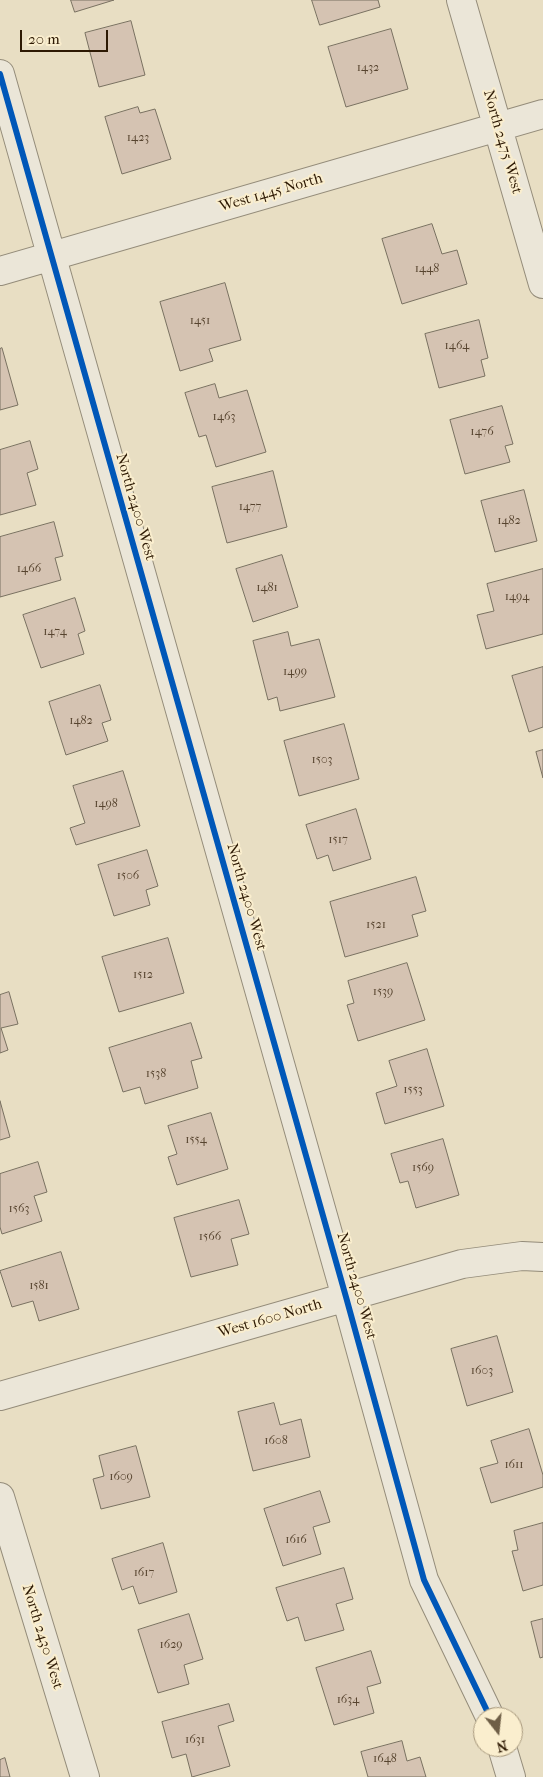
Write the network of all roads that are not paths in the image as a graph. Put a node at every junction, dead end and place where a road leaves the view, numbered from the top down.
1 (461, 0) edge
2 (0, 74) edge
3 (543, 114) edge
4 (498, 127) junction
5 (51, 256) junction
6 (0, 271) edge
7 (543, 284) edge
8 (543, 1257) edge
9 (346, 1297) junction
10 (0, 1396) edge
11 (0, 1497) edge
12 (485, 1707) edge
13 (505, 1757) edge
14 (84, 1777) edge
15 (511, 1777) edge

1 - 4 street, North 2475 West
2 - 5 street, North 2400 West
3 - 4 street, West 1445 North
4 - 5 street, West 1445 North
4 - 7 street, North 2475 West
5 - 6 street, West 1445 North
5 - 9 street, North 2400 West
8 - 9 street, West 1600 North
9 - 10 street, West 1600 North
9 - 12 street, North 2400 West
11 - 14 street, North 2430 West
13 - 15 street

